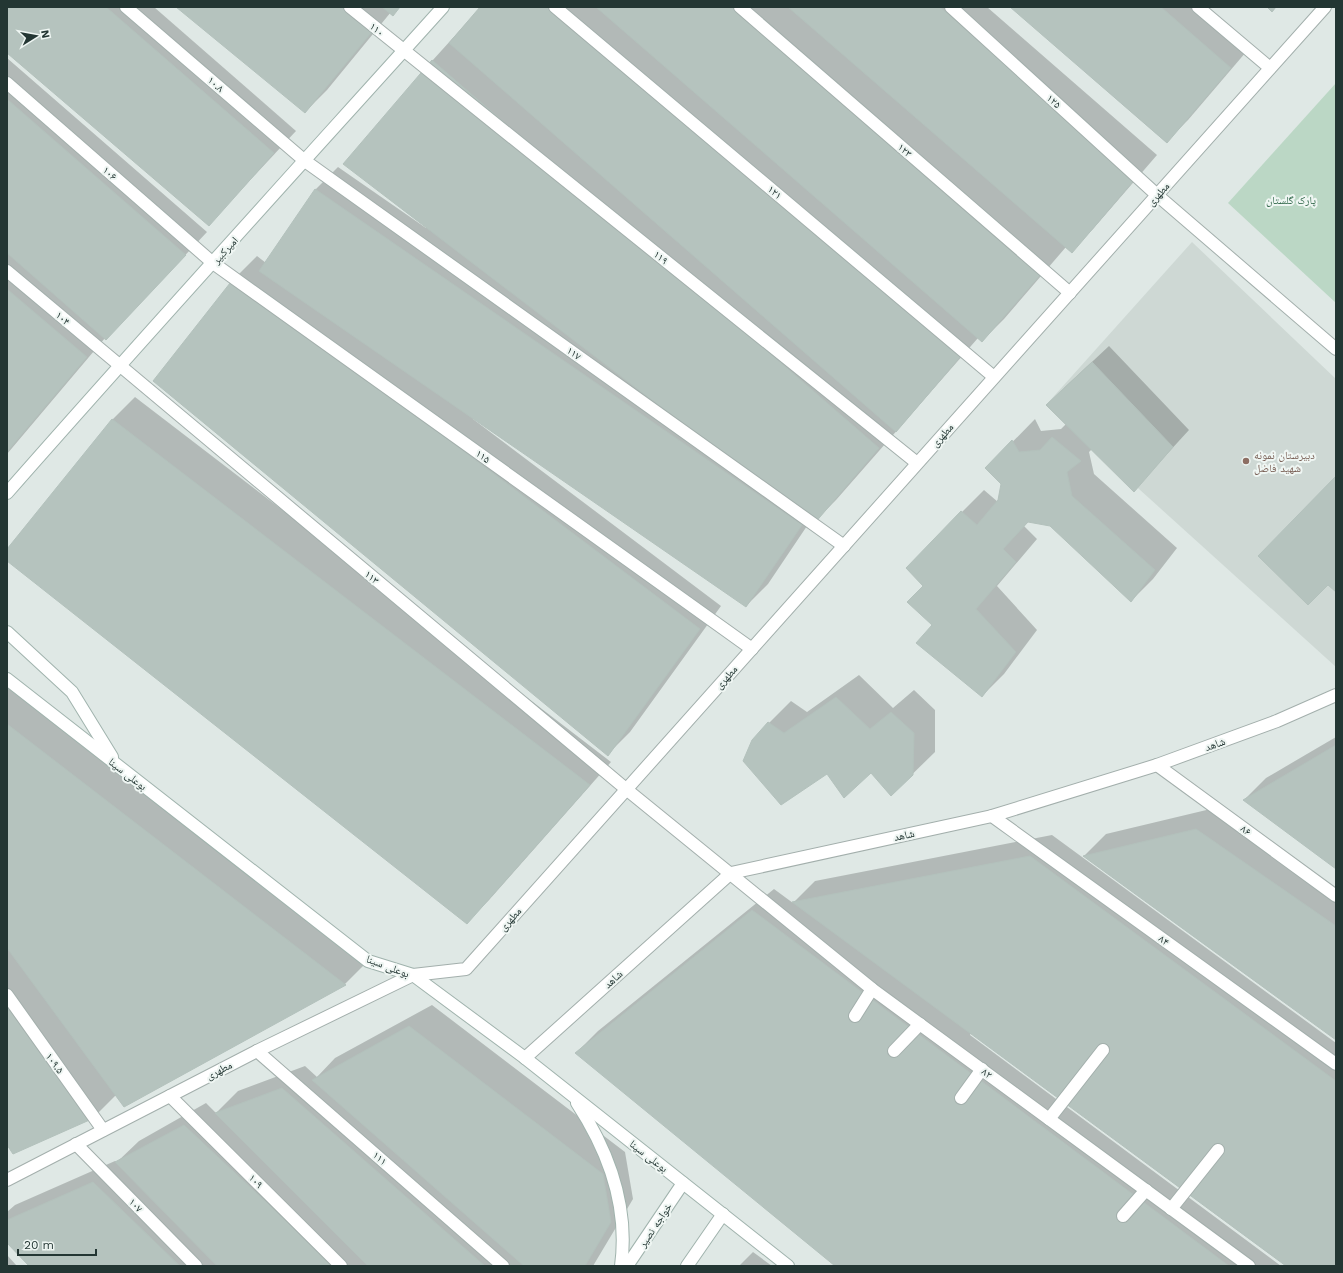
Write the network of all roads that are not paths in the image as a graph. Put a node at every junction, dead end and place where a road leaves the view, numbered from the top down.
1 (126, 7) edge
2 (350, 7) edge
3 (443, 7) edge
4 (555, 7) edge
5 (740, 7) edge
6 (951, 7) edge
7 (1198, 7) edge
8 (1325, 7) edge
9 (404, 50) junction
10 (1270, 68) junction
11 (7, 83) edge
12 (305, 161) junction
13 (1157, 195) junction
14 (214, 263) junction
15 (7, 271) edge
16 (1070, 293) junction
17 (1336, 349) edge
18 (118, 366) junction
19 (994, 377) junction
20 (917, 463) junction
21 (7, 493) edge
22 (844, 546) junction
23 (7, 632) edge
24 (752, 648) junction
25 (7, 679) edge
26 (1333, 700) edge
27 (117, 765) junction
28 (1157, 765) junction
29 (626, 789) junction
30 (992, 816) junction
31 (731, 873) junction
32 (1336, 896) edge
33 (413, 975) junction
34 (872, 989) junction
35 (7, 996) edge
36 (855, 1016) dead end
37 (920, 1024) junction
38 (1103, 1050) dead end
39 (257, 1051) junction
40 (894, 1051) dead end
41 (525, 1058) junction
42 (1336, 1064) edge
43 (982, 1070) junction
44 (571, 1095) junction
45 (170, 1096) junction
46 (961, 1098) dead end
47 (1049, 1119) junction
48 (103, 1130) junction
49 (76, 1144) junction
50 (1218, 1150) dead end
51 (7, 1180) edge
52 (683, 1183) junction
53 (1146, 1190) junction
54 (1171, 1209) junction
55 (723, 1214) junction
56 (1123, 1216) dead end
57 (196, 1266) edge
58 (342, 1266) edge
59 (503, 1266) edge
60 (621, 1266) edge
61 (627, 1266) edge
62 (687, 1266) edge
63 (788, 1266) edge
64 (1249, 1266) edge

1 - 12 street, ۱۰.۸
2 - 9 street, ۱۱۰
3 - 9 street, امیرکبیر
4 - 19 street, ۱۲۱
5 - 16 street, ۱۲۳
6 - 13 street, ۱۲۵
7 - 10 street
8 - 10 street, مطهری
9 - 12 street, امیرکبیر
9 - 20 street, ۱۱۹
10 - 13 street, مطهری
11 - 14 street, ۱۰۶
12 - 14 street, امیرکبیر
12 - 22 street, ۱۱۷
13 - 16 street, مطهری
13 - 17 street, ۱۲۵
14 - 18 street, امیرکبیر
14 - 24 street, ۱۱۵
15 - 18 street, ۱۰۴
16 - 19 street, مطهری
18 - 21 street, امیرکبیر
18 - 29 street, ۱۱۳
19 - 20 street, مطهری
20 - 22 street, مطهری
22 - 24 street, مطهری
23 - 27 street
24 - 29 street, مطهری
25 - 27 street, بوعلی سینا
26 - 28 street, شاهد
27 - 33 street, بوعلی سینا
28 - 30 street, شاهد
28 - 32 street, ۸۶
29 - 31 street, ۱۱۳
29 - 33 street, مطهری
30 - 31 street, شاهد
30 - 42 street, ۸۴
31 - 34 street, ۸۲
31 - 41 street, شاهد
33 - 39 street, مطهری
33 - 41 street, بوعلی سینا
34 - 36 street
34 - 37 street, ۸۲
35 - 48 street, ۱۰۹.۵
37 - 40 street
37 - 43 street, ۸۲
38 - 47 street
39 - 45 street, مطهری
39 - 59 street, ۱۱۱
41 - 44 street, بوعلی سینا
43 - 46 street
43 - 47 street, ۸۲
44 - 52 street, بوعلی سینا
44 - 60 street
45 - 48 street, مطهری
45 - 58 street, ۱۰۹
47 - 53 street, ۸۲
48 - 49 street, مطهری
49 - 51 street, مطهری
49 - 57 street, ۱۰۷
50 - 54 street
52 - 55 street, بوعلی سینا
52 - 61 street, خواجه نصیر
53 - 54 street, ۸۲
53 - 56 street
54 - 64 street, ۸۲
55 - 62 street
55 - 63 street, بوعلی سینا

